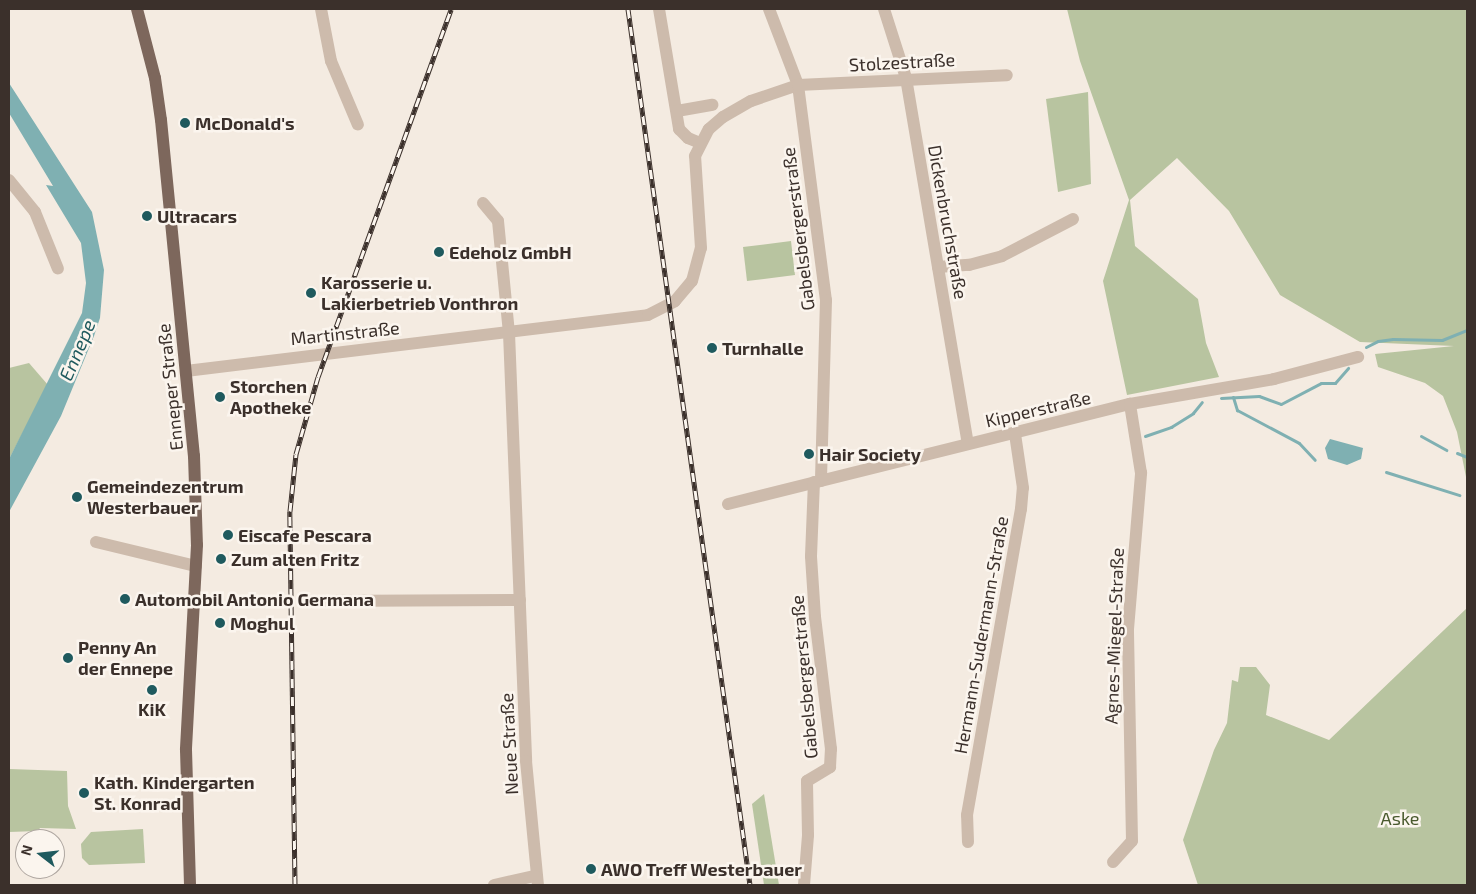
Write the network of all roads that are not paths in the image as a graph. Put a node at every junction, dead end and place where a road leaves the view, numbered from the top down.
1 (137, 9) edge
2 (321, 9) edge
3 (659, 9) edge
4 (769, 9) edge
5 (884, 9) edge
6 (1007, 75) dead end
7 (906, 78) junction
8 (798, 85) junction
9 (712, 105) dead end
10 (677, 111) junction
11 (358, 125) dead end
12 (700, 143) junction
13 (9, 180) edge
14 (483, 203) dead end
15 (1073, 219) dead end
16 (938, 267) junction
17 (58, 269) dead end
18 (508, 333) junction
19 (1358, 358) dead end
20 (186, 371) junction
21 (1130, 404) junction
22 (1015, 434) junction
23 (968, 443) junction
24 (818, 482) junction
25 (728, 504) dead end
26 (96, 542) dead end
27 (196, 566) junction
28 (520, 600) junction
29 (316, 601) dead end
30 (968, 842) dead end
31 (1113, 862) dead end
32 (536, 881) edge
33 (190, 885) edge
34 (494, 885) edge
35 (804, 885) edge

1 - 20 main road, Enneper Straße
2 - 11 street
3 - 10 street
4 - 8 street, Gabelsbergerstraße
5 - 7 street, Dickenbruchstraße
6 - 7 street, Stolzestraße
7 - 8 street, Stolzestraße
7 - 16 street, Dickenbruchstraße
8 - 12 street, Martinstraße
8 - 24 street, Gabelsbergerstraße
9 - 10 street
10 - 12 street
12 - 18 street, Martinstraße
13 - 17 street
14 - 18 street
15 - 16 street
16 - 23 street, Dickenbruchstraße
18 - 20 street, Martinstraße
18 - 28 street, Neue Straße
19 - 21 street, Kipperstraße
20 - 27 main road, Enneper Straße
21 - 22 street, Kipperstraße
21 - 31 street, Agnes-Miegel-Straße
22 - 23 street, Kipperstraße
22 - 30 street, Hermann-Sudermann-Straße
23 - 24 street, Kipperstraße
24 - 25 street, Kipperstraße
24 - 35 street, Gabelsbergerstraße
26 - 27 street
27 - 33 main road, Enneper Straße
28 - 29 street
28 - 32 street, Neue Straße
32 - 34 street

